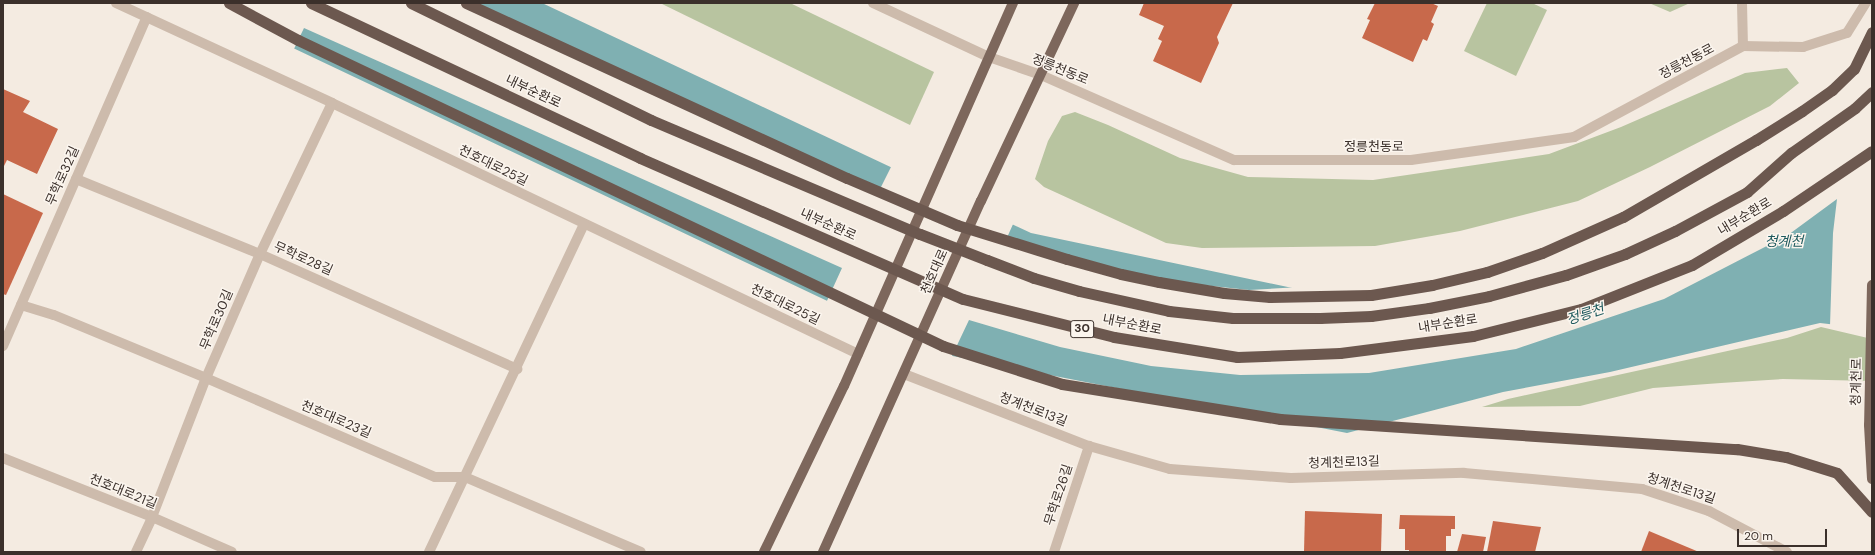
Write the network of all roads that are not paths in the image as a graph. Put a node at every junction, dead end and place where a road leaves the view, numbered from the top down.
1 (116, 3) edge
2 (229, 3) edge
3 (311, 3) edge
4 (411, 3) edge
5 (466, 3) edge
6 (873, 3) edge
7 (1013, 3) edge
8 (1074, 3) edge
9 (1742, 3) edge
10 (1866, 3) edge
11 (147, 17) junction
12 (1872, 32) edge
13 (1743, 46) junction
14 (989, 57) junction
15 (1041, 75) junction
16 (1872, 92) edge
17 (332, 103) junction
18 (1872, 151) edge
19 (76, 179) junction
20 (584, 224) junction
21 (260, 254) junction
22 (1872, 285) edge
23 (21, 304) junction
24 (3, 346) edge
25 (858, 354) junction
26 (517, 368) junction
27 (904, 374) junction
28 (206, 378) junction
29 (1089, 446) junction
30 (3, 458) edge
31 (465, 477) junction
32 (1872, 479) edge
33 (1872, 512) edge
34 (152, 517) junction
35 (136, 552) edge
36 (232, 552) edge
37 (429, 552) edge
38 (642, 552) edge
39 (764, 552) edge
40 (823, 552) edge
41 (1054, 552) edge
42 (1787, 552) edge

1 - 11 street, 천호대로25길
2 - 33 highway, bridge
3 - 18 highway, 내부순환로 / 30, bridge
4 - 16 highway, 내부순환로, bridge
5 - 12 highway, bridge
6 - 14 street, 정릉천동로
7 - 14 main road
8 - 15 main road, 천호대로
9 - 13 street
10 - 13 street, 정릉천동로
11 - 17 street, 천호대로25길
11 - 19 street, 무학로32길
13 - 15 street, 정릉천동로
14 - 15 street, 정릉천동로
14 - 25 main road, bridge
15 - 27 main road, 천호대로, bridge
17 - 20 street, 천호대로25길
17 - 21 street, 무학로30길
19 - 21 street, 무학로28길
19 - 23 street, 무학로32길
20 - 25 street, 천호대로25길
20 - 26 street
21 - 26 street, 무학로28길
21 - 28 street, 무학로30길
22 - 32 main road, 청계천로
23 - 24 street, 무학로32길
23 - 28 street, 천호대로23길
25 - 39 main road
26 - 31 street
27 - 29 street, 청계천로13길
27 - 40 main road, 천호대로
28 - 31 street, 천호대로23길
28 - 34 street, 무학로30길
29 - 41 street, 무학로26길
29 - 42 street, 청계천로13길
30 - 34 street, 천호대로21길
31 - 37 street
31 - 38 street, 천호대로23길
34 - 35 street, 무학로30길
34 - 36 street, 천호대로21길

